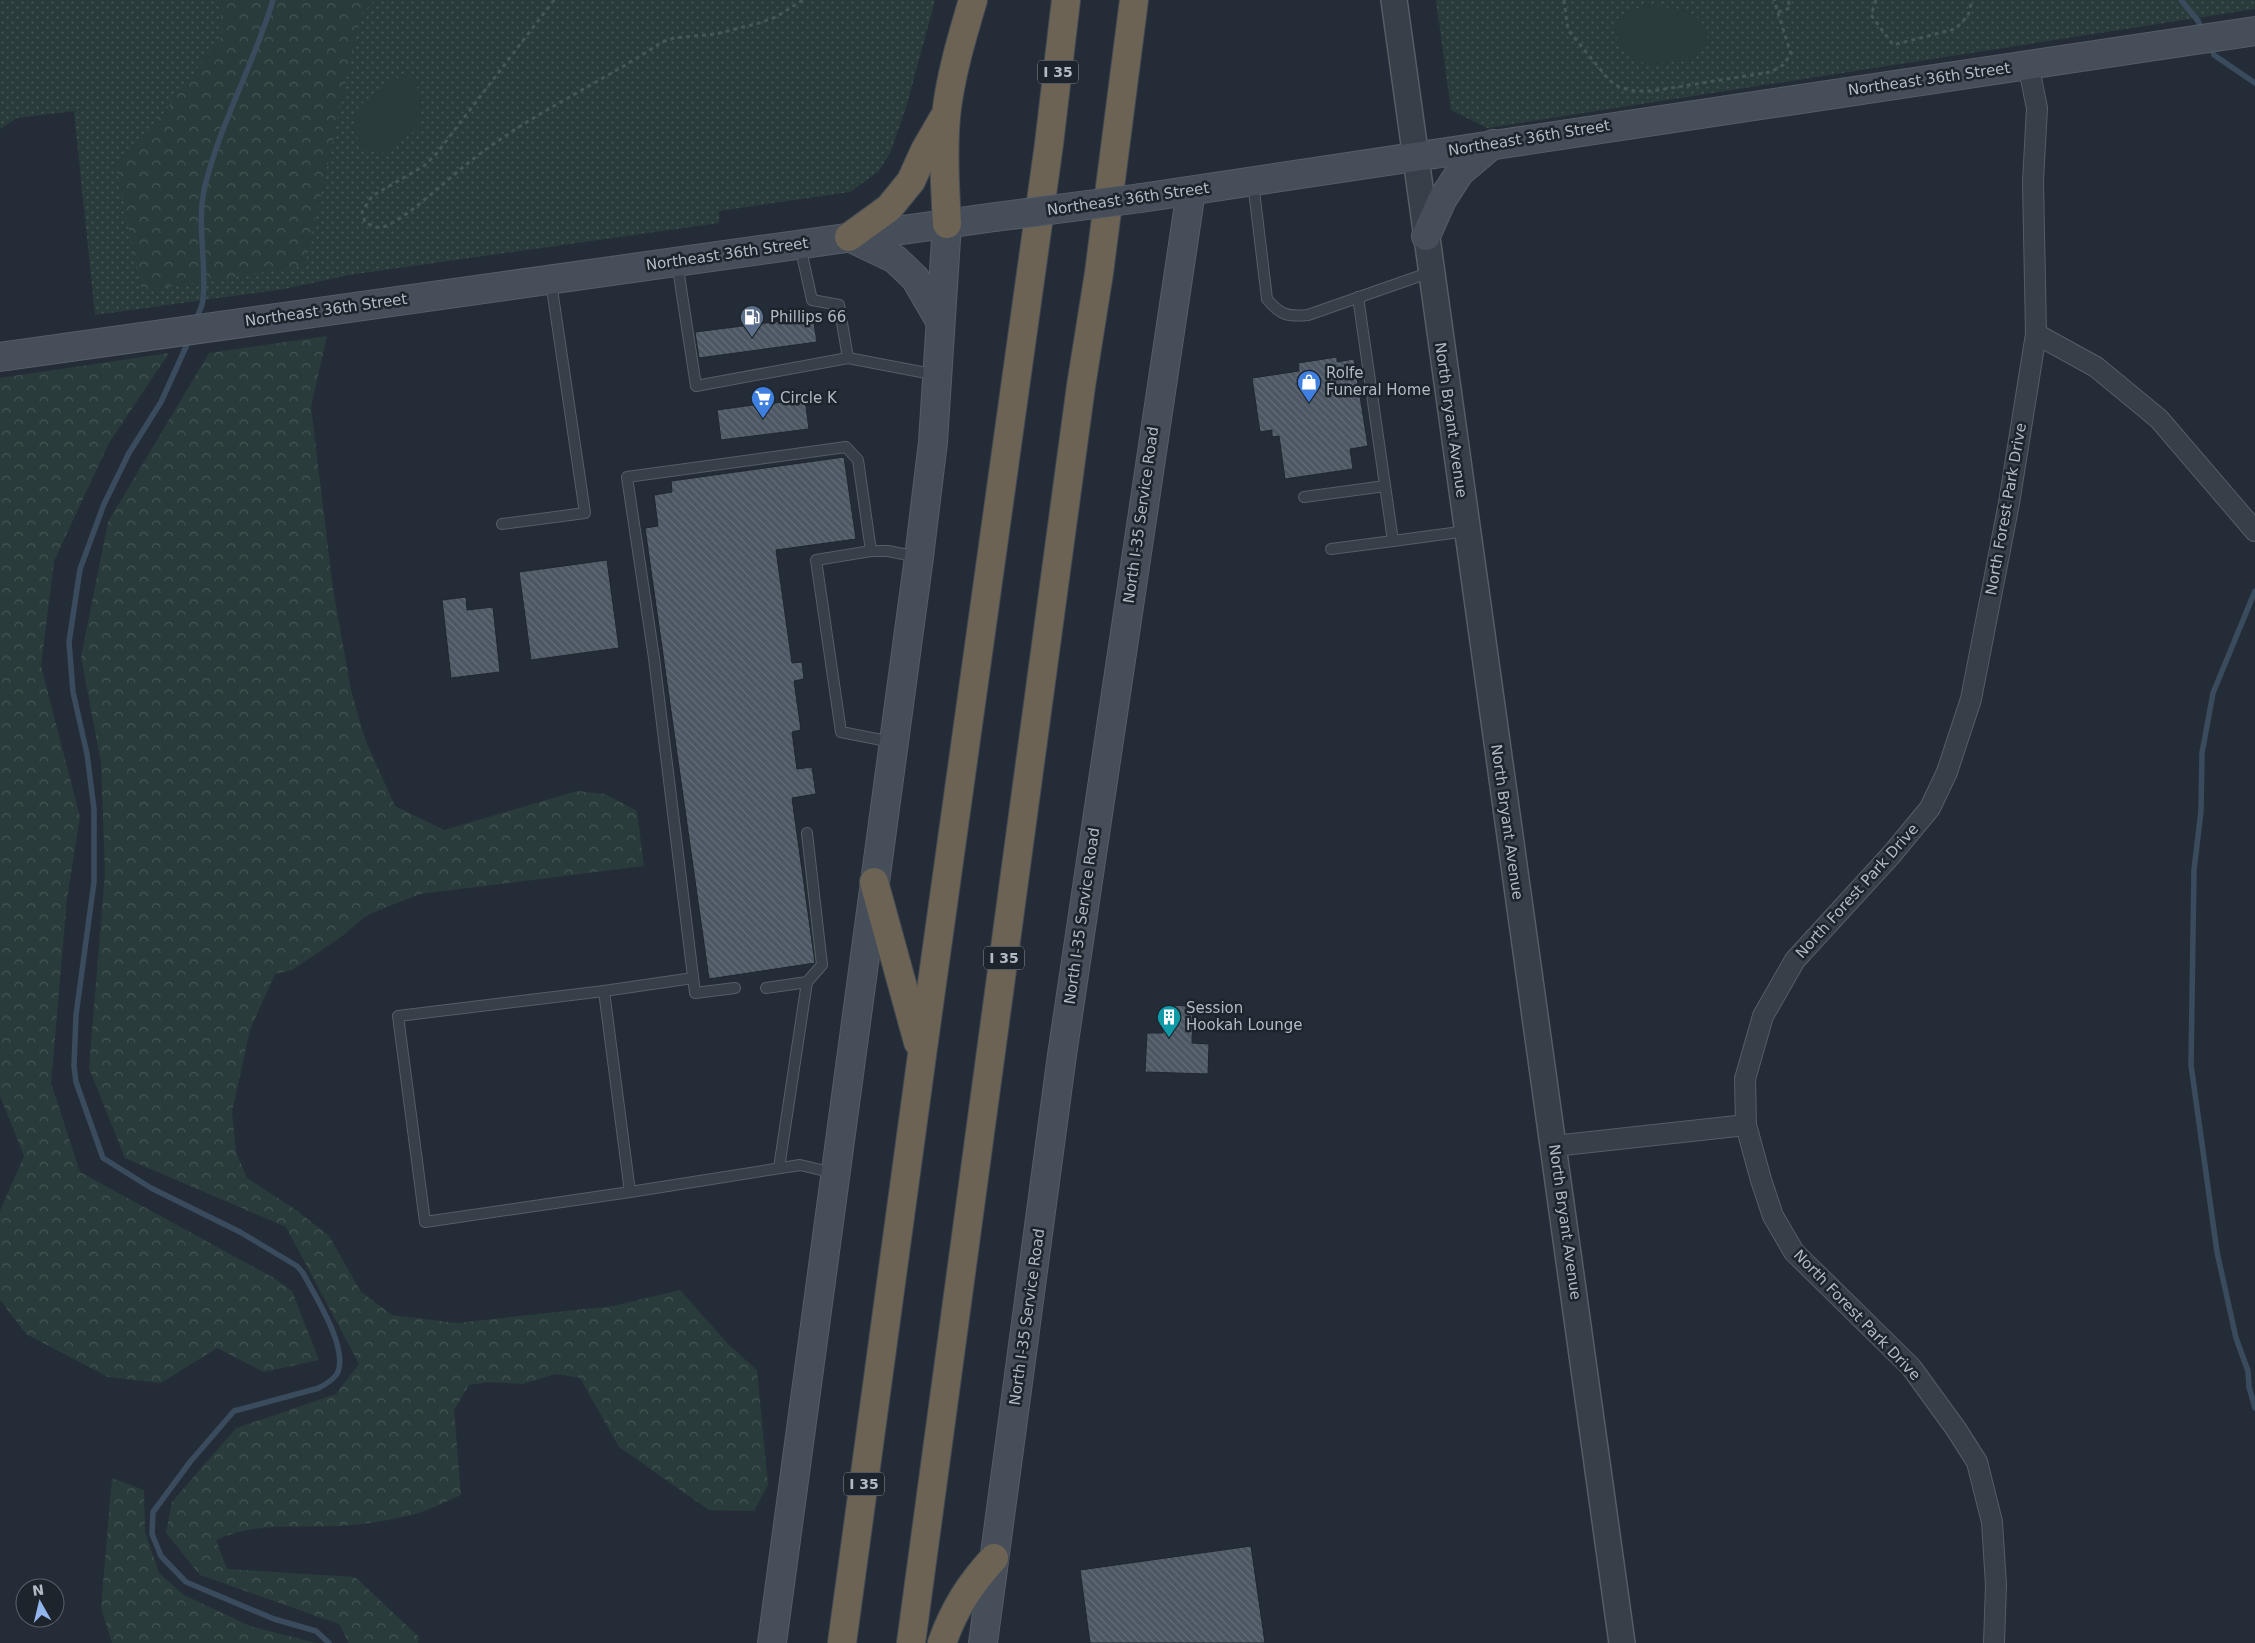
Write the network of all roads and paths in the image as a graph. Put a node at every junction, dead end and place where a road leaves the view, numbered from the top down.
1 (554, 0) edge
2 (803, 0) edge
3 (973, 0) edge
4 (1066, 0) edge
5 (1134, 0) edge
6 (1394, 0) edge
7 (1564, 0) edge
8 (1774, 0) edge
9 (1788, 0) edge
10 (1876, 0) edge
11 (1972, 0) edge
12 (1778, 12) junction
13 (2255, 31) edge
14 (2028, 64) junction
15 (946, 114) junction
16 (1494, 144) junction
17 (1414, 156) junction
18 (1253, 181) junction
19 (1191, 190) junction
20 (947, 224) junction
21 (1426, 236) junction
22 (849, 237) junction
23 (799, 244) junction
24 (677, 261) junction
25 (1431, 272) junction
26 (550, 278) junction
27 (1358, 297) junction
28 (940, 321) junction
29 (2036, 334) junction
30 (0, 357) edge
31 (848, 358) junction
32 (937, 375) junction
33 (1385, 486) junction
34 (1304, 497) dead end
35 (502, 524) dead end
36 (1467, 531) junction
37 (2255, 531) edge
38 (1393, 541) junction
39 (1331, 549) dead end
40 (871, 551) junction
41 (919, 558) junction
42 (894, 742) junction
43 (807, 833) dead end
44 (874, 882) junction
45 (693, 978) junction
46 (806, 982) junction
47 (735, 988) dead end
48 (766, 988) dead end
49 (604, 990) junction
50 (922, 1055) junction
51 (1746, 1125) junction
52 (1554, 1146) junction
53 (779, 1168) junction
54 (835, 1173) junction
55 (630, 1192) junction
56 (994, 1558) junction
57 (772, 1643) edge
58 (842, 1643) edge
59 (911, 1643) edge
60 (942, 1643) edge
61 (982, 1643) edge
62 (1622, 1643) edge
63 (1994, 1643) edge

1 - 2 path
3 - 15 highway
4 - 50 highway, I 35
5 - 59 highway, I 35
6 - 17 street, North Bryant Avenue
7 - 12 path
8 - 12 path
9 - 12 path
10 - 11 path
13 - 14 main road, Northeast 36th Street
14 - 16 main road, Northeast 36th Street
14 - 29 street, North Forest Park Drive
15 - 20 highway
15 - 22 highway
16 - 17 main road, Northeast 36th Street
16 - 21 main road
17 - 18 main road, Northeast 36th Street
17 - 21 street, North Bryant Avenue
18 - 19 main road, Northeast 36th Street
18 - 27 lane
19 - 20 main road, Northeast 36th Street, bridge
19 - 56 main road, North I-35 Service Road
20 - 22 main road, Northeast 36th Street
20 - 28 main road
21 - 25 street, North Bryant Avenue
22 - 23 main road, Northeast 36th Street
22 - 28 main road
23 - 24 main road, Northeast 36th Street
23 - 31 lane
24 - 26 main road, Northeast 36th Street
24 - 31 lane
25 - 27 lane
25 - 36 street, North Bryant Avenue
26 - 30 main road, Northeast 36th Street
26 - 35 lane
27 - 33 lane
28 - 32 main road
29 - 37 street
29 - 51 street, North Forest Park Drive
31 - 32 lane
32 - 41 main road
33 - 34 lane
33 - 38 lane
36 - 38 lane
36 - 52 street, North Bryant Avenue
38 - 39 lane
40 - 41 lane
40 - 42 lane
40 - 45 lane
41 - 42 main road
42 - 44 main road
43 - 46 lane
44 - 50 highway
44 - 54 main road
45 - 47 lane
45 - 49 lane
46 - 48 lane
46 - 53 lane
49 - 55 lane
49 - 55 lane
50 - 58 highway, I 35
51 - 52 street
51 - 63 street, North Forest Park Drive
52 - 62 street, North Bryant Avenue
53 - 54 lane
53 - 55 lane
54 - 57 main road
56 - 60 highway
56 - 61 main road, North I-35 Service Road

